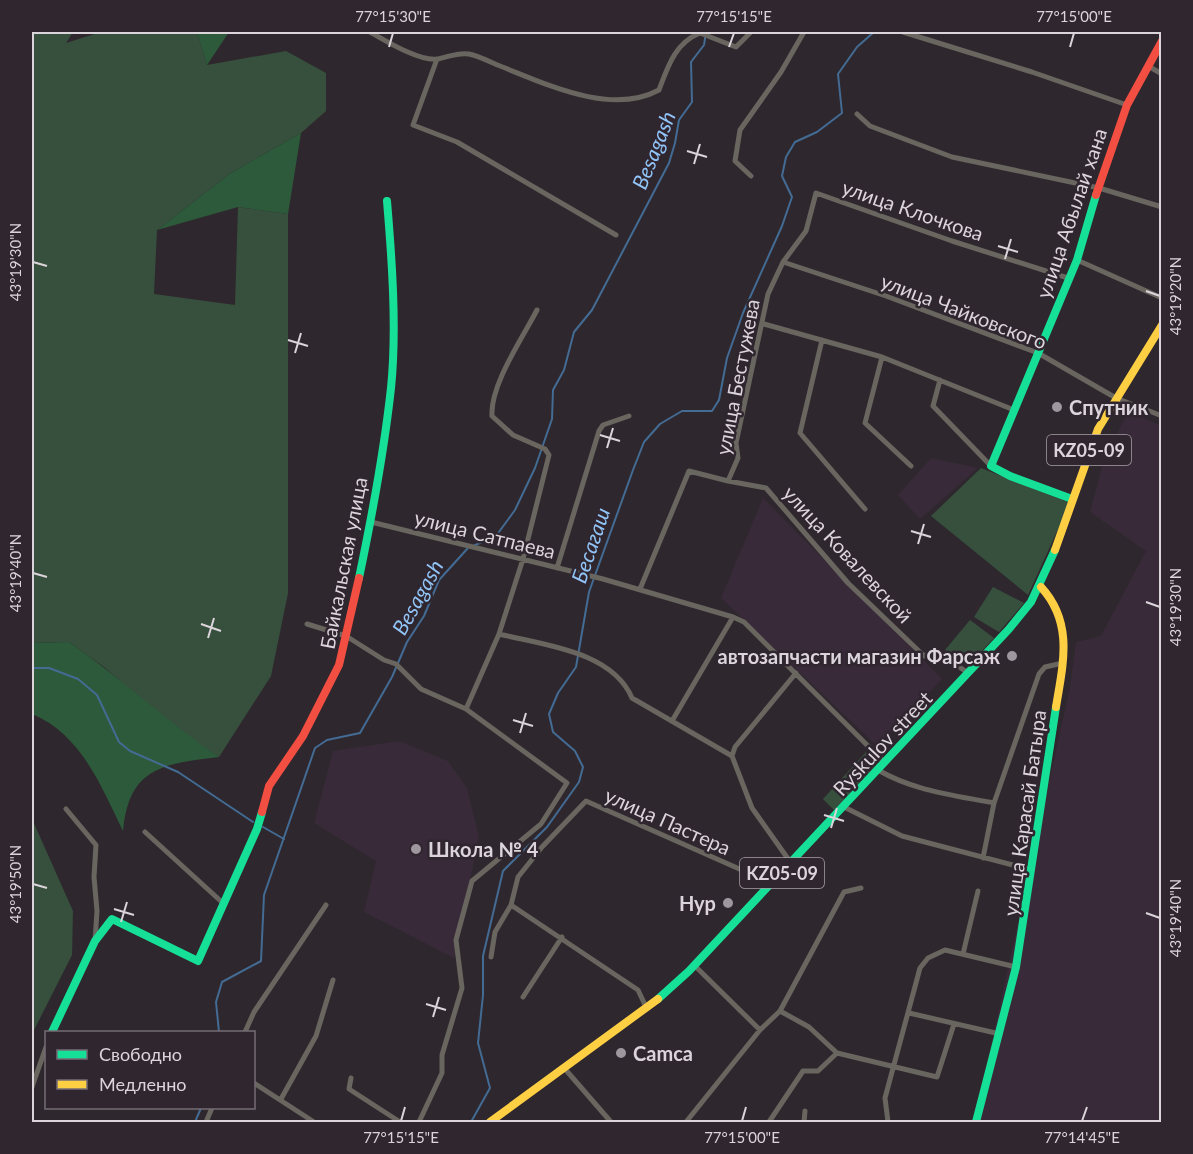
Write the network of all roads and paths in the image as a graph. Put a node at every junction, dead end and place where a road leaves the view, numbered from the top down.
1 (370, 32) edge
2 (751, 32) edge
3 (804, 32) edge
4 (903, 32) edge
5 (913, 33) edge
6 (1161, 41) edge
7 (437, 59) junction
8 (1148, 66) junction
9 (1161, 74) edge
10 (1126, 105) junction
11 (857, 114) dead end
12 (751, 176) dead end
13 (1099, 188) junction
14 (816, 193) joint
15 (387, 201) dead end
16 (1161, 207) edge
17 (616, 235) dead end
18 (1077, 260) junction
19 (783, 262) junction
20 (1068, 278) junction
21 (1161, 298) edge
22 (537, 310) dead end
23 (764, 324) junction
24 (1161, 325) edge
25 (822, 340) junction
26 (1038, 353) junction
27 (882, 357) junction
28 (940, 380) junction
29 (1116, 398) junction
30 (1014, 410) junction
31 (629, 416) dead end
32 (1161, 416) edge
33 (911, 466) dead end
34 (991, 466) junction
35 (728, 481) junction
36 (1072, 499) junction
37 (865, 509) dead end
38 (371, 522) junction
39 (523, 559) junction
40 (557, 568) junction
41 (1041, 587) junction
42 (640, 589) junction
43 (733, 617) junction
44 (307, 624) dead end
45 (499, 634) junction
46 (346, 636) junction
47 (1063, 663) junction
48 (796, 674) junction
49 (969, 674) junction
50 (466, 709) junction
51 (672, 721) junction
52 (732, 756) junction
53 (885, 763) junction
54 (879, 770) junction
55 (994, 803) junction
56 (844, 807) junction
57 (66, 809) dead end
58 (145, 832) dead end
59 (983, 858) junction
60 (791, 863) junction
61 (1032, 870) junction
62 (768, 887) junction
63 (861, 888) dead end
64 (978, 891) dead end
65 (224, 904) junction
66 (326, 905) dead end
67 (511, 905) junction
68 (562, 937) junction
69 (95, 940) junction
70 (963, 954) junction
71 (491, 957) dead end
72 (694, 965) junction
73 (1016, 967) junction
74 (333, 980) dead end
75 (523, 998) dead end
76 (647, 1009) junction
77 (780, 1011) junction
78 (909, 1013) junction
79 (954, 1024) junction
80 (760, 1030) junction
81 (52, 1031) edge
82 (245, 1031) edge
83 (1000, 1034) junction
84 (45, 1050) edge
85 (837, 1053) junction
86 (893, 1067) junction
87 (565, 1068) junction
88 (351, 1078) dead end
89 (255, 1084) edge
90 (32, 1087) edge
91 (281, 1099) junction
92 (806, 1111) dead end
93 (304, 1115) junction
94 (499, 1115) junction
95 (301, 1122) edge
96 (314, 1122) edge
97 (400, 1122) edge
98 (419, 1122) edge
99 (490, 1122) edge
100 (506, 1122) edge
101 (610, 1122) edge
102 (686, 1122) edge
103 (769, 1122) edge
104 (804, 1122) edge
105 (888, 1122) edge
106 (976, 1122) edge

1 - 7 street
2 - 7 street
3 - 12 street
4 - 5 street
5 - 10 street
6 - 8 main road, улица Абылай хана
7 - 17 street
8 - 9 street
8 - 10 main road, улица Абылай хана
10 - 13 main road, улица Абылай хана
11 - 13 street
13 - 16 street
13 - 18 main road, улица Абылай хана
14 - 19 street, улица Бестужева
14 - 20 street, улица Клочкова
15 - 38 main road, Байкальская улица
18 - 20 main road, улица Абылай хана
18 - 21 street
19 - 23 street, улица Бестужева
19 - 26 street, улица Чайковского
20 - 26 main road, улица Абылай хана
22 - 39 street
23 - 25 street
23 - 35 street, улица Бестужева
24 - 29 main road, Ryskulov street / KZ05-09
25 - 27 street
25 - 37 street
26 - 29 street, улица Чайковского
26 - 30 main road, улица Абылай хана
27 - 28 street
27 - 33 street
28 - 30 street
28 - 34 street
29 - 32 street, улица Чайковского
29 - 36 main road, Ryskulov street / KZ05-09
30 - 34 main road, улица Абылай хана
31 - 40 street
34 - 36 main road
35 - 42 street, улица Бестужева
35 - 49 street, улица Ковалевской
36 - 41 main road, Ryskulov street / KZ05-09
38 - 39 street, улица Сатпаева
38 - 46 main road, Байкальская улица
39 - 40 street, улица Сатпаева
39 - 45 street
40 - 42 street, улица Сатпаева
41 - 47 main road, улица Карасай Батыра
41 - 49 main road, Ryskulov street / KZ05-09
42 - 43 street, улица Сатпаева
43 - 48 street, улица Сатпаева
43 - 51 street
44 - 46 street
45 - 50 street
45 - 51 street
46 - 50 street
46 - 65 main road, Байкальская улица
47 - 55 street, улица Карасай Батыра
47 - 61 main road, улица Карасай Батыра
48 - 52 street
48 - 53 street, улица Сатпаева
49 - 53 main road, Ryskulov street / KZ05-09
50 - 98 street
51 - 52 street
52 - 60 street
53 - 54 main road, Ryskulov street / KZ05-09
54 - 55 street
54 - 56 main road, Ryskulov street / KZ05-09
55 - 59 street, улица Карасай Батыра
56 - 59 street
56 - 60 main road, Ryskulov street / KZ05-09
57 - 69 street
58 - 65 street
59 - 61 street
60 - 62 main road, Ryskulov street / KZ05-09
61 - 73 main road, улица Карасай Батыра
62 - 67 street, улица Пастера
62 - 72 main road, Ryskulov street / KZ05-09
63 - 77 street
64 - 70 street, улица Карасай Батыра
65 - 69 main road, Байкальская улица
66 - 82 street
67 - 68 street
67 - 71 street
68 - 75 street
68 - 76 street
69 - 81 main road
70 - 73 street
70 - 78 street
72 - 76 main road, Ryskulov street / KZ05-09
72 - 80 street
73 - 83 main road, улица Карасай Батыра
74 - 91 street
76 - 87 main road, Ryskulov street / KZ05-09
77 - 80 street
77 - 85 street
78 - 79 street
78 - 86 street
79 - 83 street
79 - 86 street
80 - 102 street
83 - 106 main road, улица Карасай Батыра
84 - 90 street
85 - 86 street
85 - 103 street
86 - 105 street
87 - 94 main road, Ryskulov street / KZ05-09
87 - 101 street
88 - 97 street
89 - 91 street
91 - 93 street
92 - 104 street
93 - 95 street
93 - 96 street
94 - 99 main road, Ryskulov street / KZ05-09
94 - 100 street

